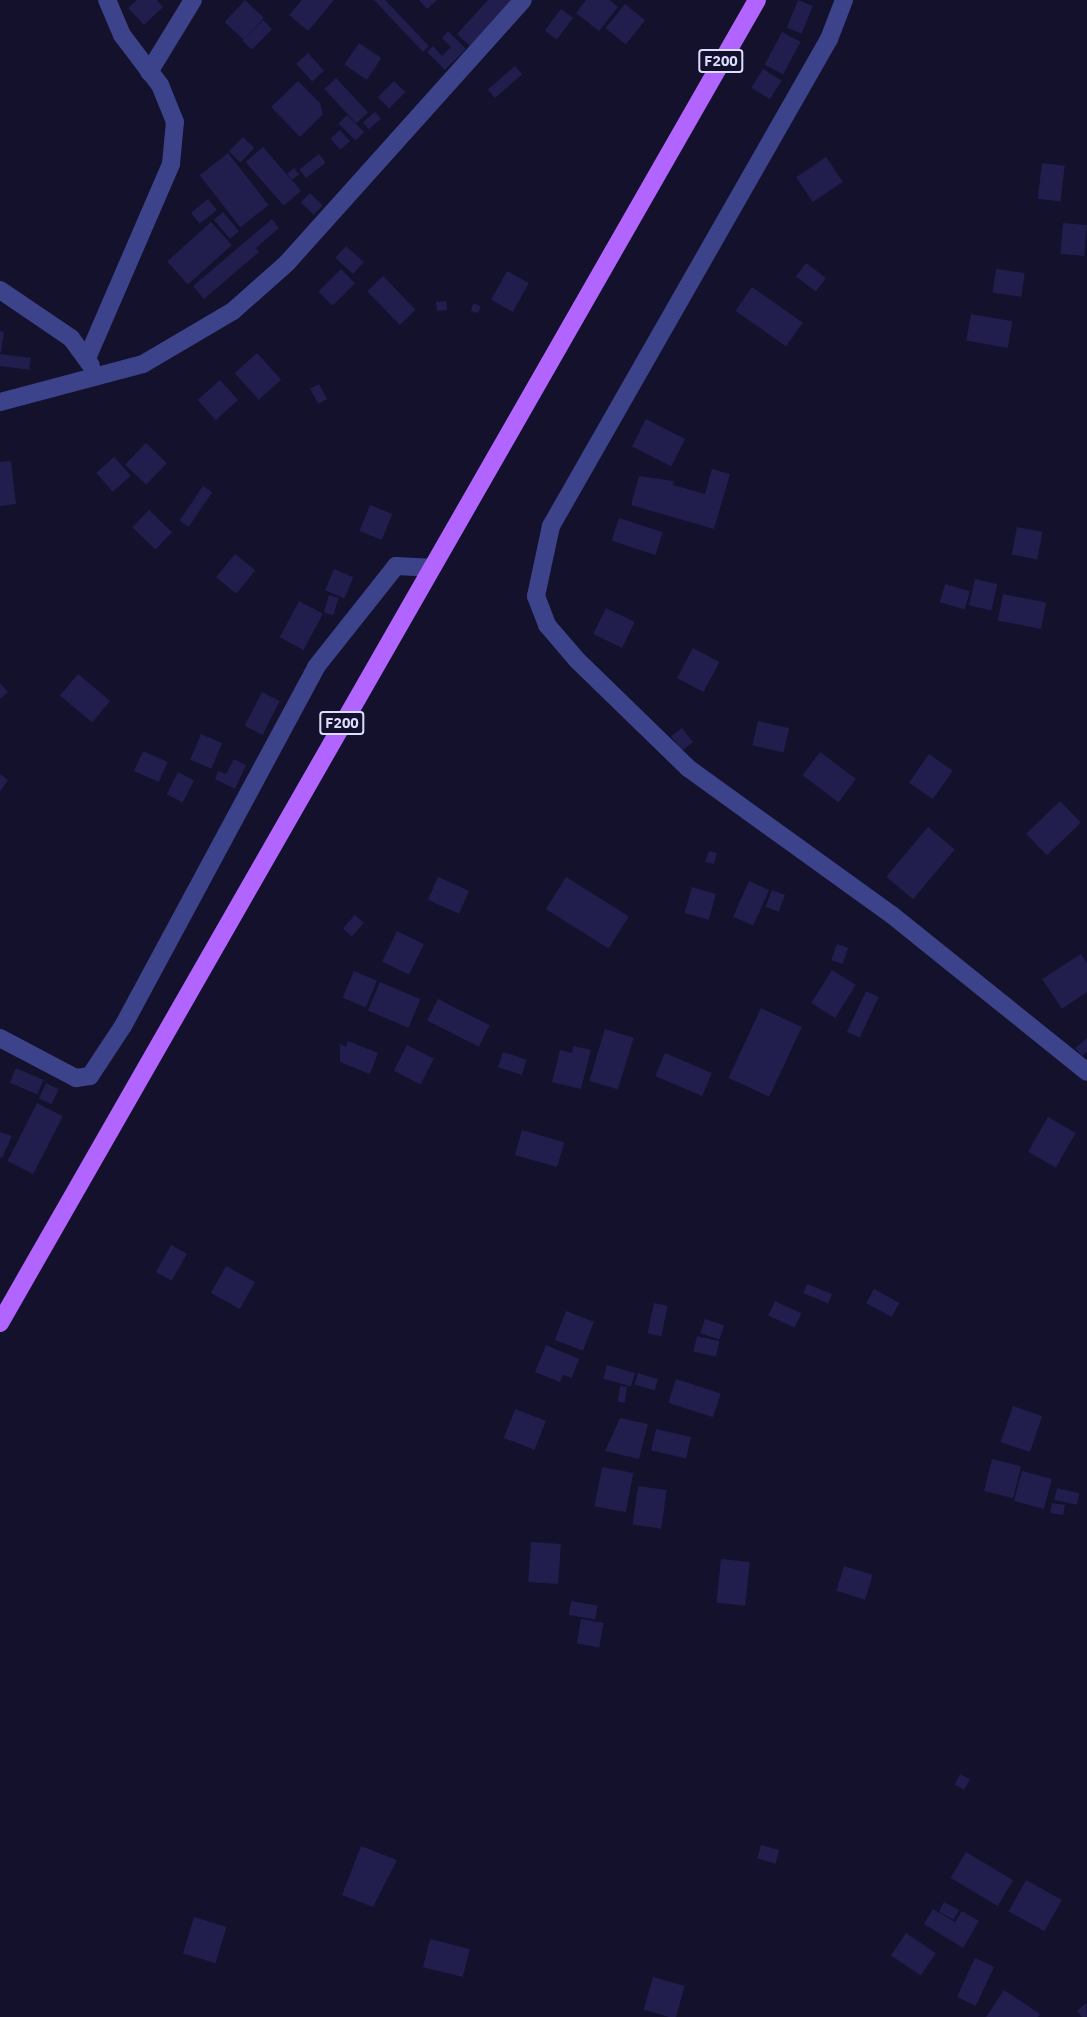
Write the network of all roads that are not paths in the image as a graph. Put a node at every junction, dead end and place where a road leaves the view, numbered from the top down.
1 (107, 0) edge
2 (193, 0) edge
3 (524, 0) edge
4 (757, 0) edge
5 (844, 0) edge
6 (149, 72) junction
7 (0, 290) edge
8 (88, 356) junction
9 (94, 380) junction
10 (0, 402) edge
11 (430, 568) junction
12 (0, 1038) edge
13 (1087, 1072) edge
14 (0, 1323) edge

1 - 6 street
2 - 6 street
3 - 9 street
4 - 11 main road, F200
5 - 13 street
6 - 8 street
7 - 8 street
8 - 9 street
9 - 10 street
11 - 12 street
11 - 14 main road, F200

